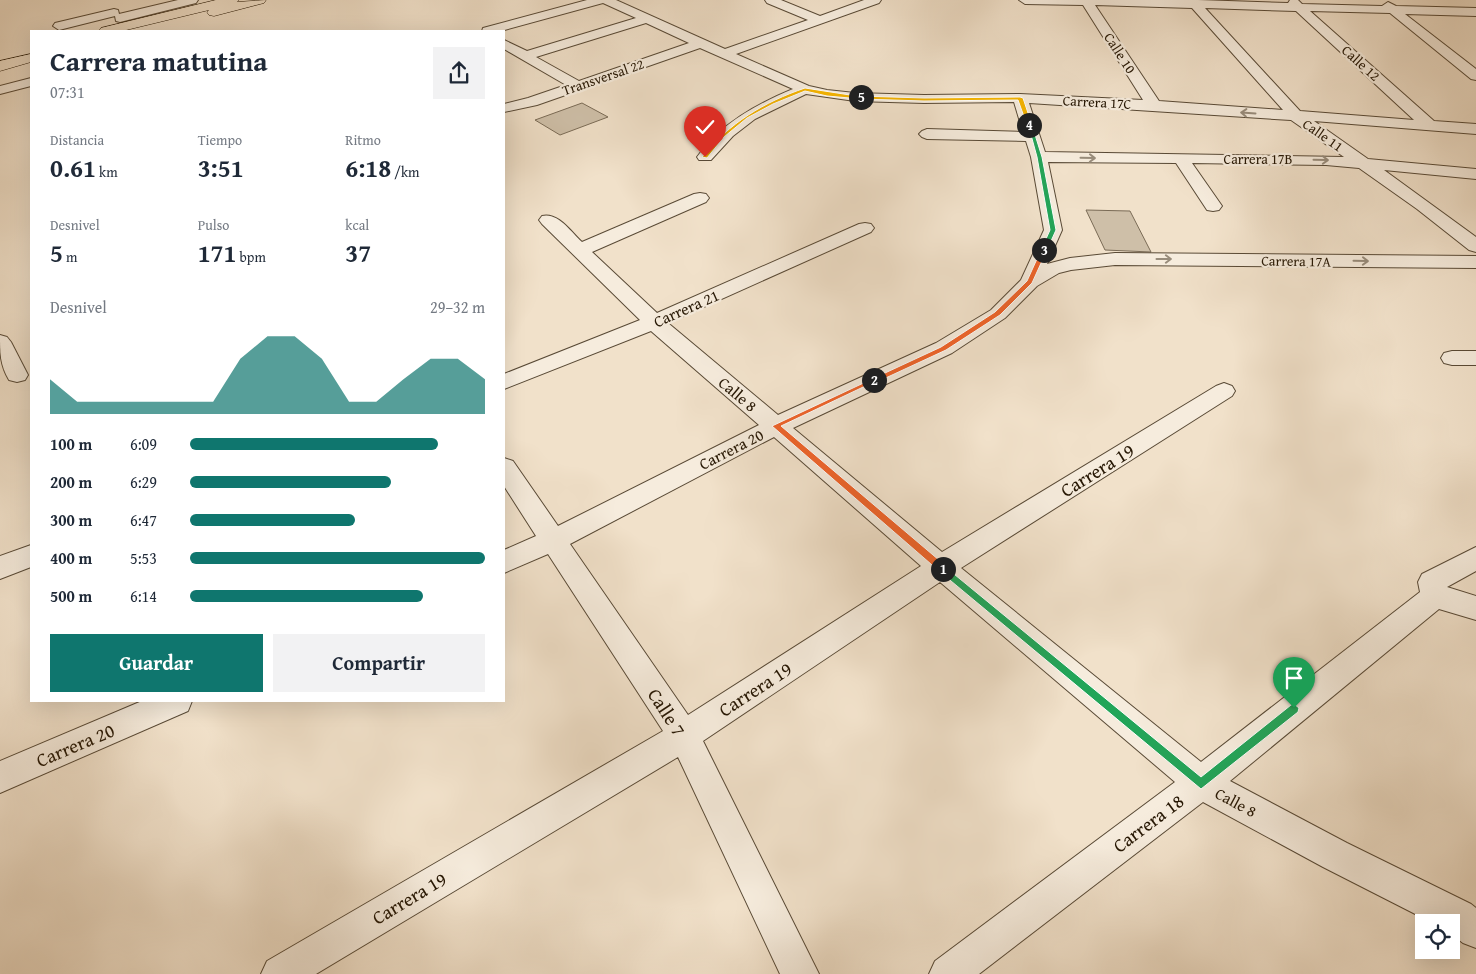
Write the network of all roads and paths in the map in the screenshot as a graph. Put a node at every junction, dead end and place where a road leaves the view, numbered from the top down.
1 (192, 0) edge
2 (232, 0) edge
3 (259, 0) edge
4 (600, 0) edge
5 (606, 0) edge
6 (771, 0) edge
7 (875, 0) edge
8 (1025, 0) edge
9 (1380, 0) edge
10 (1086, 1) edge
11 (1194, 2) edge
12 (1295, 4) edge
13 (1392, 10) junction
14 (1476, 12) edge
15 (123, 16) edge
16 (647, 19) junction
17 (819, 20) junction
18 (59, 26) dead end
19 (107, 30) edge
20 (492, 30) edge
21 (702, 43) junction
22 (505, 45) edge
23 (30, 50) edge
24 (724, 54) junction
25 (526, 56) junction
26 (0, 58) edge
27 (17, 63) edge
28 (0, 73) edge
29 (1476, 76) edge
30 (30, 79) edge
31 (30, 80) edge
32 (578, 86) junction
33 (805, 89) junction
34 (0, 90) edge
35 (1020, 98) junction
36 (1154, 106) junction
37 (505, 108) edge
38 (1296, 116) junction
39 (1431, 127) junction
40 (1476, 129) edge
41 (927, 134) dead end
42 (1034, 137) junction
43 (705, 157) dead end
44 (1040, 157) junction
45 (1181, 159) junction
46 (1363, 163) junction
47 (1476, 174) edge
48 (700, 198) dead end
49 (1213, 206) dead end
50 (548, 220) dead end
51 (865, 228) dead end
52 (1053, 230) junction
53 (1476, 246) edge
54 (580, 250) junction
55 (1115, 259) junction
56 (1476, 262) edge
57 (1030, 282) junction
58 (654, 322) junction
59 (0, 342) edge
60 (1452, 358) dead end
61 (1476, 358) edge
62 (18, 375) dead end
63 (505, 382) edge
64 (1224, 391) dead end
65 (776, 426) junction
66 (505, 469) edge
67 (552, 541) junction
68 (30, 556) edge
69 (1476, 558) edge
70 (505, 562) edge
71 (941, 567) junction
72 (0, 568) edge
73 (1435, 596) junction
74 (1476, 608) edge
75 (175, 702) edge
76 (684, 736) junction
77 (0, 777) edge
78 (1201, 783) junction
79 (1476, 930) edge
80 (280, 974) edge
81 (800, 974) edge
82 (948, 974) edge

1 - 15 street
2 - 15 main road
3 - 15 main road
4 - 20 street
5 - 16 street, Carrera 17C
6 - 17 street
7 - 17 street
8 - 10 street
9 - 13 street
10 - 11 street
10 - 36 street, Calle 10
11 - 12 street
11 - 38 street, Calle 11
12 - 13 street
12 - 39 street, Calle 12
13 - 14 street
13 - 29 street
15 - 18 street
15 - 19 main road
16 - 21 street, Carrera 17C
16 - 25 street
17 - 24 street
21 - 24 street, Carrera 17C
21 - 32 street, Transversal 22
22 - 25 street
23 - 26 main road
24 - 33 street, Carrera 17C
25 - 32 street
27 - 28 street
27 - 30 street
31 - 34 street
32 - 37 street, Transversal 22
33 - 35 street, Carrera 17C
33 - 43 street
35 - 36 street, Carrera 17C
35 - 42 street
38 -> 36 street, Carrera 17C
38 - 39 street, Carrera 17C
38 - 46 street, Calle 11
39 - 40 street, Carrera 17C
41 - 42 street
42 - 44 street
44 -> 45 street, Carrera 17B
44 - 52 street
45 -> 46 street, Carrera 17B
45 - 49 street
46 - 47 street, Carrera 17B
46 - 53 street, Calle 11
48 - 54 street
50 - 54 street, Calle 8
51 - 58 street, Carrera 21
52 - 55 street, Carrera 17A
52 - 57 street
54 - 58 street, Calle 8
55 -> 56 street, Carrera 17A
55 - 57 street, Carrera 17A
57 - 65 street, Carrera 20
58 - 63 street, Carrera 21
58 - 65 street, Calle 8
59 - 62 street
60 - 61 street
64 - 71 street, Carrera 19
65 - 67 street, Carrera 20
65 - 71 street, Calle 8
66 - 67 street, Calle 7
67 - 70 street, Carrera 20
67 - 76 street, Calle 7
68 - 72 street
69 - 73 street
71 - 76 street, Carrera 19
71 - 78 street, Calle 8
73 - 74 street
73 - 78 street, Carrera 18
75 - 77 street, Carrera 20
76 - 80 street, Carrera 19
76 - 81 street, Calle 7
78 - 79 street, Calle 8
78 - 82 street, Carrera 18

